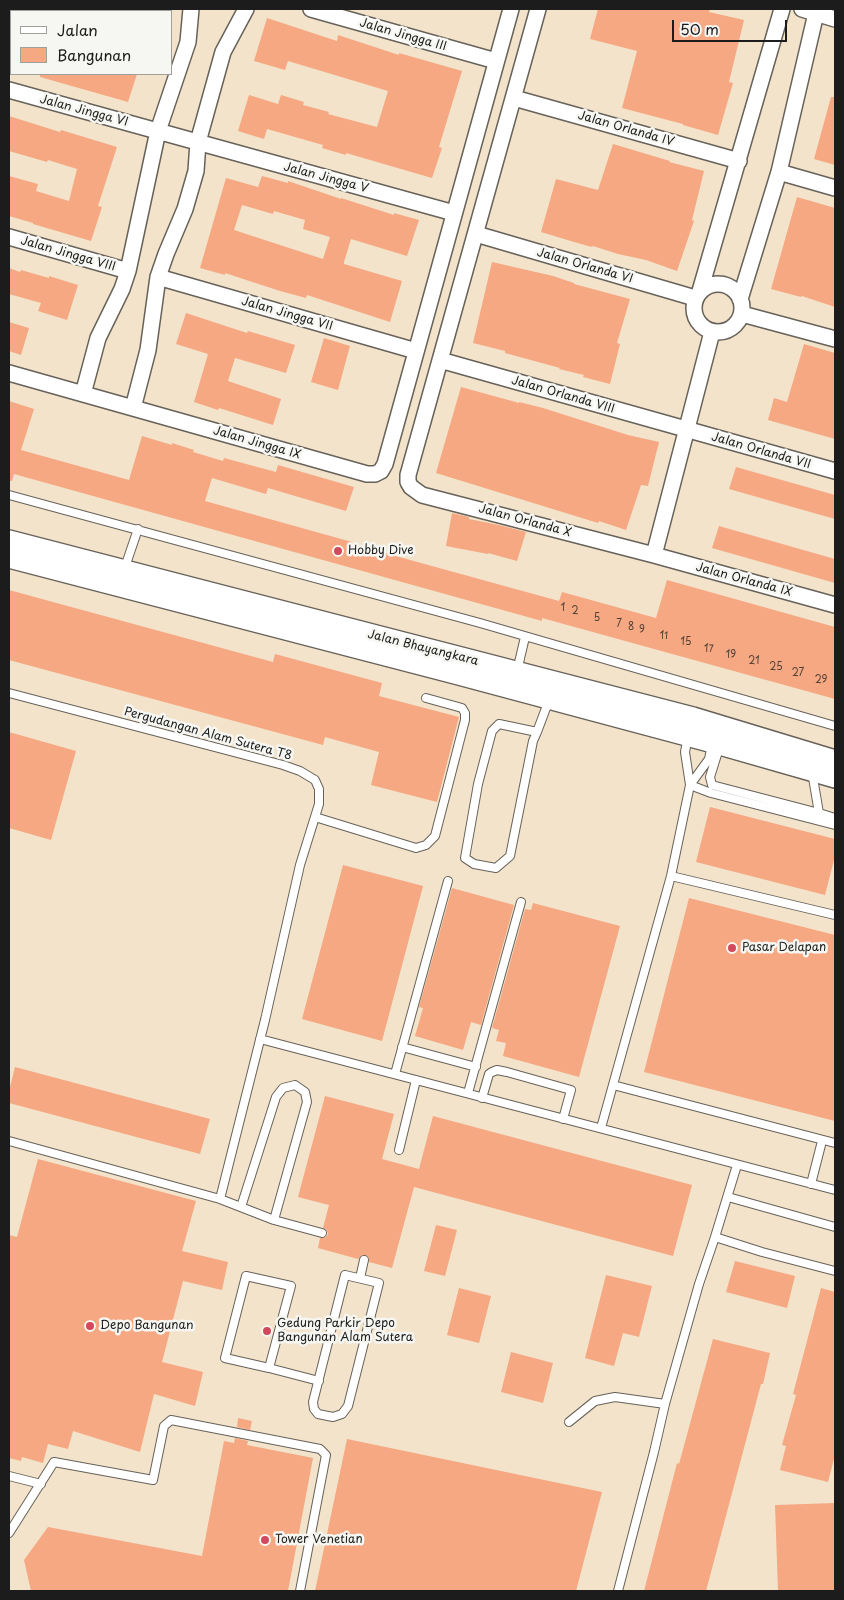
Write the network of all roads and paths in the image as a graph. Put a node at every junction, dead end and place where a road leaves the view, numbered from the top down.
1 (192, 9) edge
2 (246, 9) edge
3 (311, 9) edge
4 (511, 9) edge
5 (538, 9) edge
6 (782, 9) edge
7 (812, 10) edge
8 (835, 19) edge
9 (496, 61) junction
10 (9, 90) edge
11 (514, 98) junction
12 (158, 132) junction
13 (198, 142) junction
14 (739, 161) junction
15 (779, 172) junction
16 (835, 188) edge
17 (454, 213) junction
18 (476, 234) junction
19 (9, 237) edge
20 (128, 271) junction
21 (158, 277) junction
22 (697, 295) junction
23 (741, 306) junction
24 (712, 332) junction
25 (835, 339) edge
26 (416, 351) junction
27 (440, 360) junction
28 (9, 373) edge
29 (83, 394) junction
30 (132, 408) junction
31 (686, 430) junction
32 (835, 471) edge
33 (9, 495) edge
34 (138, 529) junction
35 (9, 540) edge
36 (654, 555) junction
37 (9, 557) edge
38 (124, 571) junction
39 (835, 605) edge
40 (525, 636) junction
41 (517, 672) junction
42 (9, 693) edge
43 (426, 698) dead end
44 (550, 698) junction
45 (835, 726) edge
46 (690, 727) junction
47 (537, 732) junction
48 (718, 735) junction
49 (835, 761) edge
50 (812, 770) junction
51 (835, 777) edge
52 (690, 785) junction
53 (819, 813) junction
54 (315, 817) junction
55 (835, 818) edge
56 (835, 825) edge
57 (671, 876) junction
58 (448, 880) dead end
59 (521, 902) dead end
60 (835, 915) edge
61 (260, 1039) junction
62 (402, 1046) junction
63 (476, 1066) junction
64 (395, 1074) junction
65 (416, 1080) junction
66 (613, 1085) junction
67 (468, 1094) junction
68 (482, 1098) junction
69 (563, 1119) junction
70 (601, 1128) junction
71 (822, 1140) junction
72 (9, 1141) edge
73 (835, 1143) edge
74 (399, 1150) dead end
75 (737, 1165) junction
76 (811, 1184) junction
77 (835, 1190) edge
78 (728, 1197) junction
79 (220, 1199) junction
80 (241, 1207) junction
81 (274, 1220) junction
82 (835, 1228) edge
83 (322, 1233) dead end
84 (715, 1237) junction
85 (364, 1260) dead end
86 (835, 1271) edge
87 (360, 1278) junction
88 (269, 1368) junction
89 (319, 1381) junction
90 (664, 1404) junction
91 (569, 1422) dead end
92 (9, 1476) edge
93 (40, 1484) junction
94 (9, 1533) edge
95 (300, 1591) edge
96 (618, 1591) edge

1 - 12 street
2 - 13 street
3 - 9 street, Jalan Jingga III
4 - 9 street
5 - 11 street
6 - 14 street
7 - 8 street
7 - 15 street
9 - 17 street
10 - 12 street, Jalan Jingga VI
11 - 14 street, Jalan Orlanda IV
11 - 18 street
12 - 13 street, Jalan Jingga VI
12 - 20 street
13 - 17 street, Jalan Jingga V
13 - 21 street
14 - 22 street
15 - 16 street
15 - 23 street
17 - 26 street
18 - 22 street, Jalan Orlanda VI
18 - 27 street
19 - 20 street, Jalan Jingga VIII
20 - 29 street
21 - 26 street, Jalan Jingga VII
21 - 30 street
22 - 23 street
22 - 24 street
23 - 24 street
23 - 25 street
24 - 31 street
26 - 30 street, Jalan Jingga IX
27 - 31 street, Jalan Orlanda VIII
27 - 36 street, Jalan Orlanda X
28 - 29 street, Jalan Jingga IX
29 - 30 street, Jalan Jingga IX
31 - 32 street, Jalan Orlanda VII
31 - 36 street
33 - 34 lane
34 - 38 lane
34 - 40 lane
35 - 38 main road, Jalan Bhayangkara
36 - 39 street, Jalan Orlanda IX
37 - 44 main road, Jalan Bhayangkara
38 - 41 main road, Jalan Bhayangkara
40 - 41 lane
40 - 45 lane
41 - 46 main road, Jalan Bhayangkara
42 - 54 lane, Pergudangan Alam Sutera T8
43 - 54 lane
44 - 46 main road, Jalan Bhayangkara
44 - 47 lane
46 - 48 main road, Jalan Bhayangkara
46 - 52 lane
47 - 47 lane
48 - 49 main road, Jalan Bhayangkara
48 - 50 main road, Jalan Bhayangkara
48 - 52 lane
48 - 53 lane
50 - 51 main road, Jalan Bhayangkara
50 - 53 lane
52 - 56 lane
52 - 57 lane
53 - 55 lane
54 - 61 lane, Pergudangan Alam Sutera T8
57 - 60 lane
57 - 66 lane
58 - 62 lane
59 - 63 lane
61 - 64 lane
61 - 79 lane, Pergudangan Alam Sutera T8
62 - 63 lane
62 - 64 lane
63 - 67 lane
64 - 65 lane
65 - 67 lane
65 - 74 lane
66 - 70 lane
66 - 71 lane
67 - 68 lane
68 - 69 lane
68 - 69 lane
69 - 70 lane
70 - 75 lane
71 - 73 lane
71 - 76 lane
72 - 79 lane
75 - 76 lane
75 - 78 lane
76 - 77 lane
78 - 82 lane
78 - 84 lane
79 - 80 lane
80 - 81 lane
80 - 81 lane
81 - 83 lane
84 - 86 lane
84 - 90 lane
85 - 87 lane
87 - 89 lane
87 - 89 lane
88 - 88 lane
88 - 89 lane
90 - 91 lane
90 - 96 lane
92 - 93 lane
93 - 94 lane
93 - 95 lane

